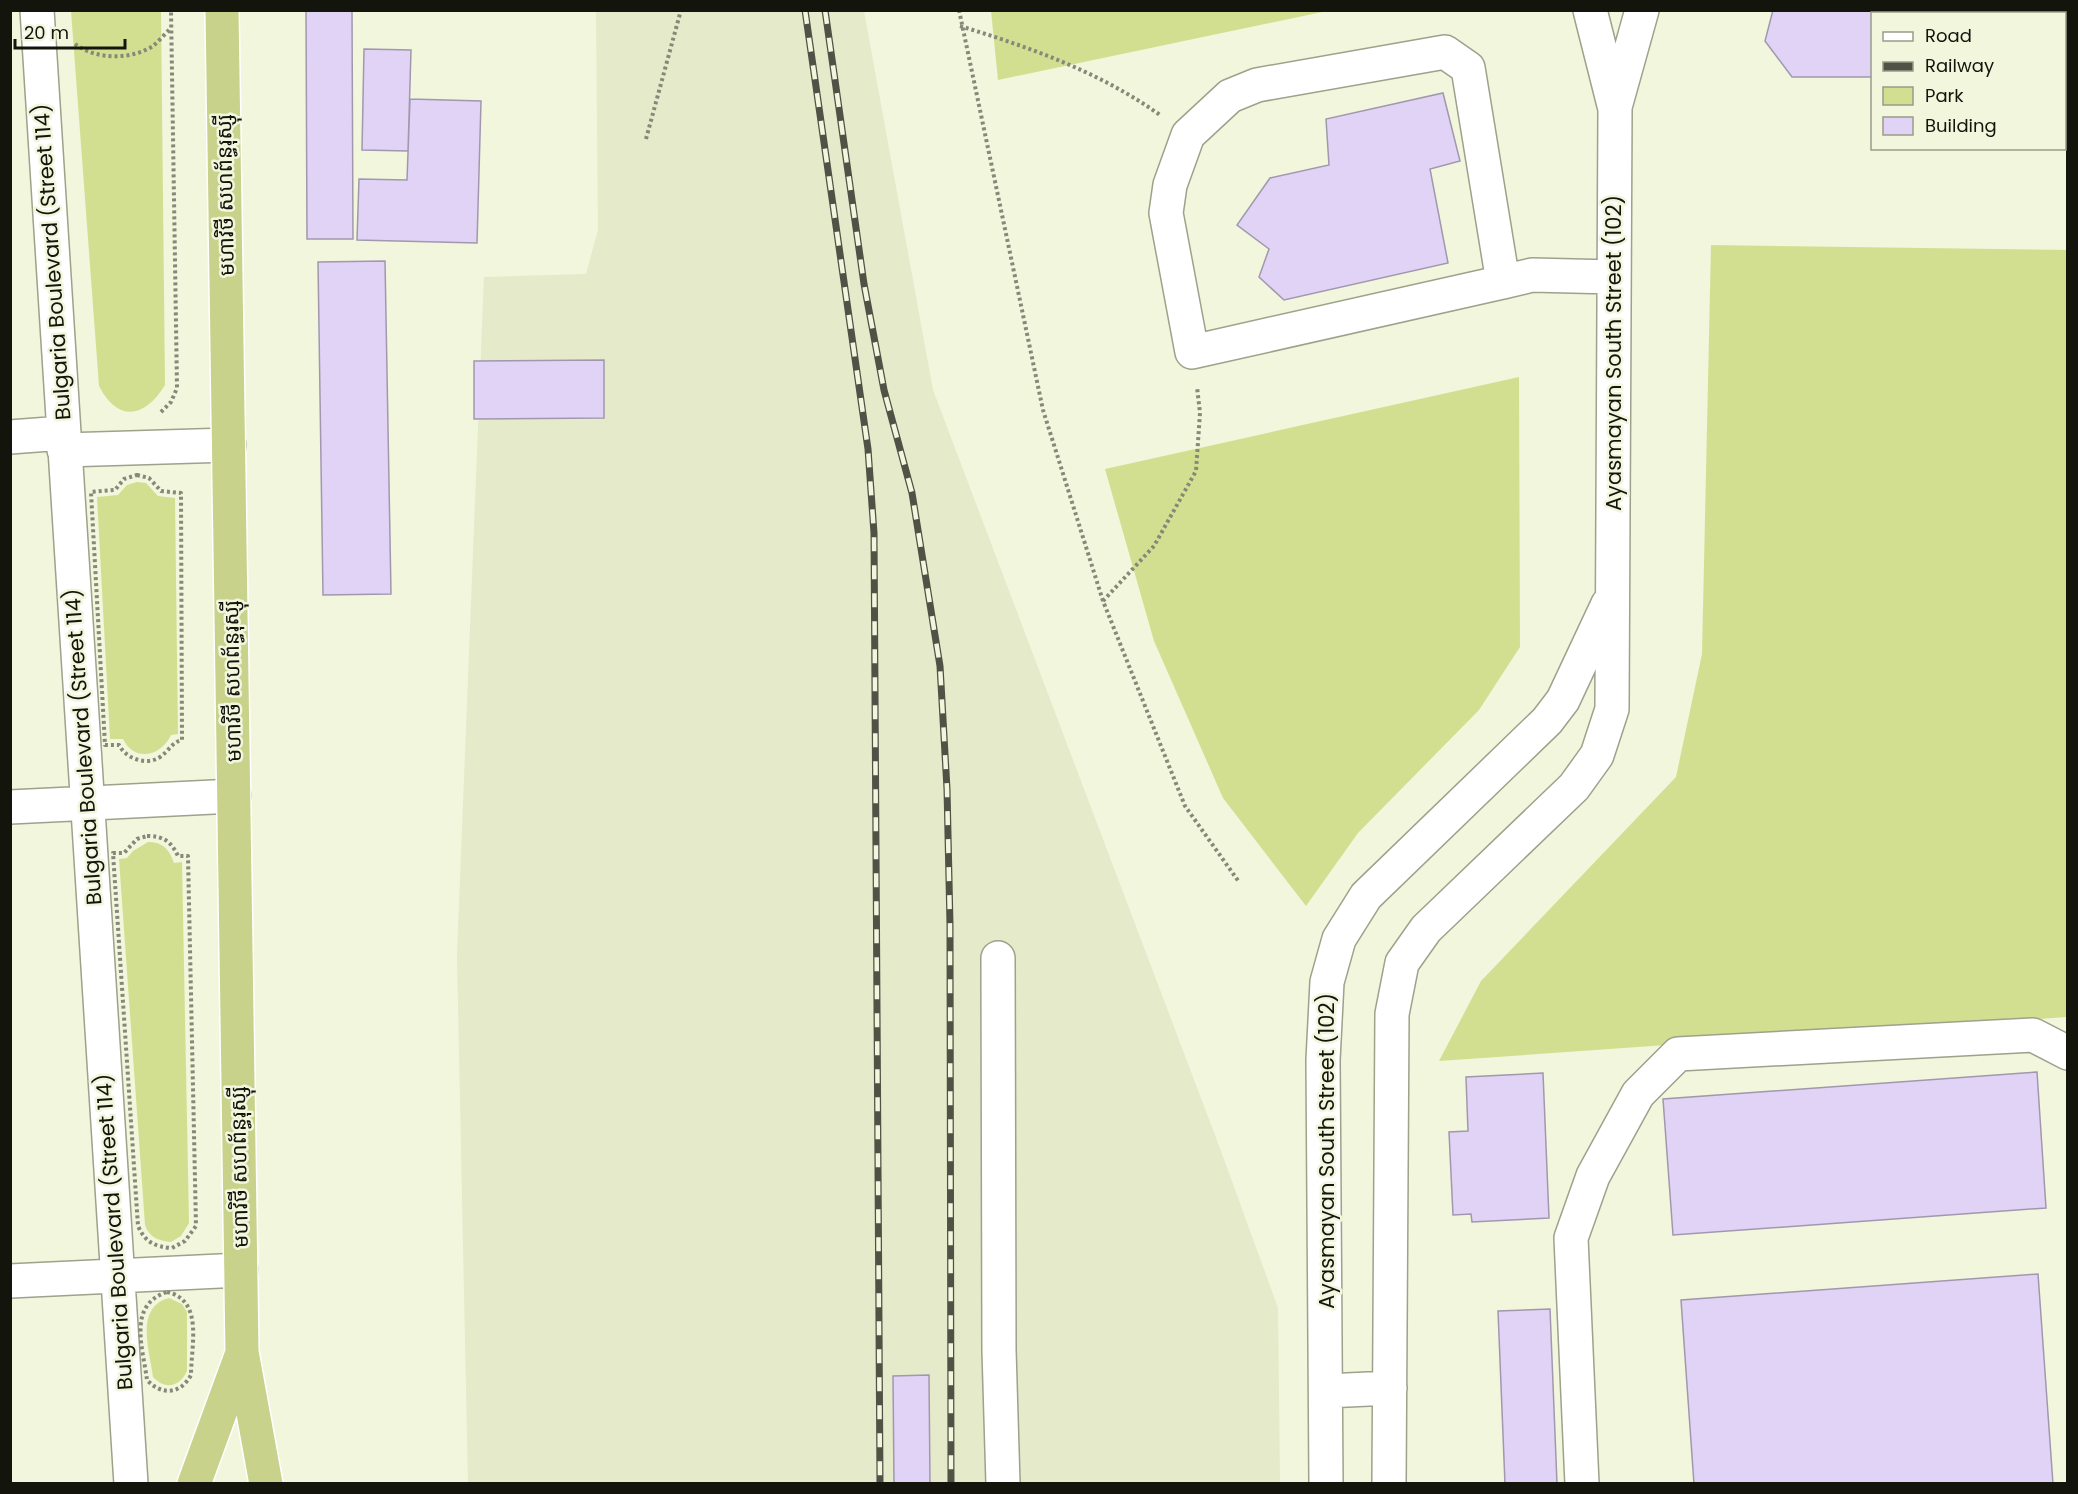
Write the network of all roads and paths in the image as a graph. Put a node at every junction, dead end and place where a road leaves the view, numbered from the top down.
1 (37, 10) edge
2 (171, 10) edge
3 (222, 10) edge
4 (681, 10) edge
5 (959, 10) edge
6 (1590, 10) edge
7 (1642, 10) edge
8 (960, 26) junction
9 (171, 28) junction
10 (68, 38) dead end
11 (1615, 109) junction
12 (1188, 135) junction
13 (646, 139) dead end
14 (1614, 277) junction
15 (1503, 282) junction
16 (1192, 352) junction
17 (160, 414) dead end
18 (10, 437) edge
19 (64, 442) junction
20 (229, 445) junction
21 (181, 493) joint
22 (1612, 597) junction
23 (1103, 601) junction
24 (234, 796) junction
25 (86, 802) junction
26 (10, 807) edge
27 (1239, 882) dead end
28 (998, 958) dead end
29 (2067, 1053) edge
30 (196, 1226) joint
31 (241, 1270) junction
32 (116, 1276) junction
33 (10, 1281) edge
34 (193, 1310) joint
35 (242, 1352) junction
36 (1390, 1388) junction
37 (1326, 1391) junction
38 (131, 1484) edge
39 (194, 1484) edge
40 (266, 1484) edge
41 (1003, 1484) edge
42 (1326, 1484) edge
43 (1389, 1484) edge
44 (1582, 1484) edge

1 - 19 street, Bulgaria Boulevard (Street 114)
2 - 9 path
3 - 20 highway, មហាវិថី សហព័ន្ធរុស្ស៊ី
4 - 13 path
5 - 8 path
6 - 11 street, Ayasmayan South Street (102)
7 - 11 street, Ayasmayan South Street (102)
8 - 12 path
8 - 23 path
9 - 10 path
9 - 17 path
11 - 14 street, Ayasmayan South Street (102)
12 - 15 street
12 - 16 street
14 - 15 street
14 - 22 street, Ayasmayan South Street (102)
15 - 16 street
16 - 23 path
18 - 19 street
19 - 20 street
19 - 25 street, Bulgaria Boulevard (Street 114)
20 - 24 highway, មហាវិថី សហព័ន្ធរុស្ស៊ី
21 - 21 path
22 - 36 street, Ayasmayan South Street (102)
22 - 37 street, Ayasmayan South Street (102)
23 - 27 path
24 - 25 street
24 - 31 highway, មហាវិថី សហព័ន្ធរុស្ស៊ី
25 - 26 street
25 - 32 street, Bulgaria Boulevard (Street 114)
28 - 41 street
29 - 44 street
30 - 30 path
31 - 32 street
31 - 35 highway, មហាវិថី សហព័ន្ធរុស្ស៊ី
32 - 33 street
32 - 38 street, Bulgaria Boulevard (Street 114)
34 - 34 path
35 - 39 highway, មហាវិថី សហព័ន្ធរុស្ស៊ី
35 - 40 highway, មហាវិថី សហព័ន្ធរុស្ស៊ី
36 - 37 street
36 - 43 street, Ayasmayan South Street (102)
37 - 42 street, Ayasmayan South Street (102)

